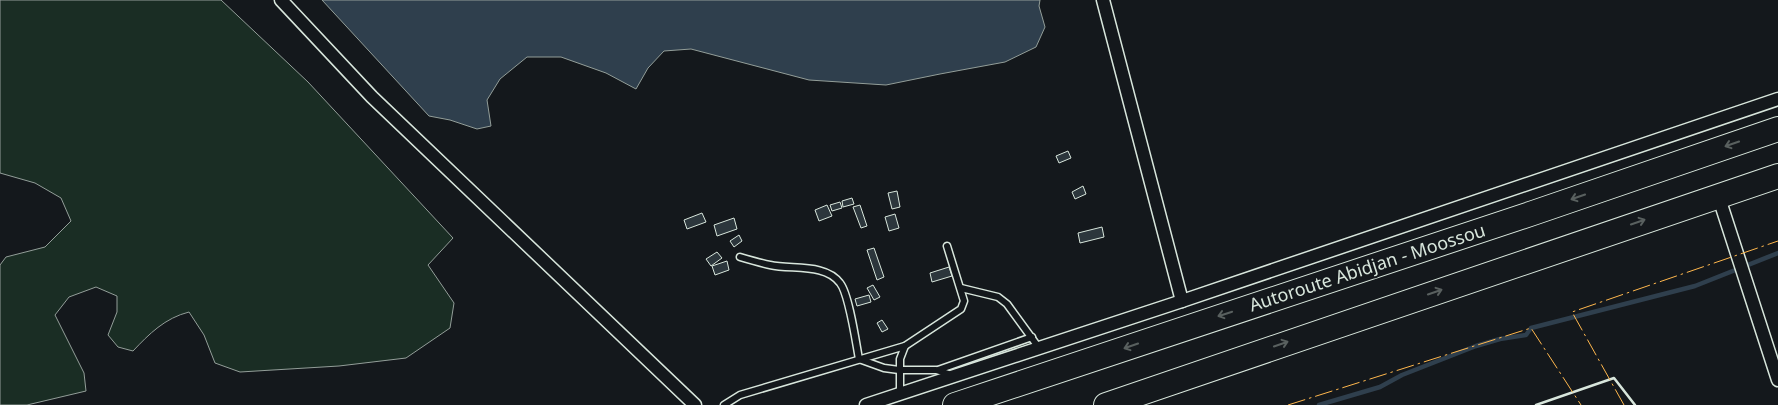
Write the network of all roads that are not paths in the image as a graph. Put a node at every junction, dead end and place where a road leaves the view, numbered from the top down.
1 (281, 0) edge
2 (1103, 0) edge
3 (1778, 99) edge
4 (1778, 128) edge
5 (1778, 176) edge
6 (1718, 195) junction
7 (947, 246) dead end
8 (740, 257) dead end
9 (961, 288) junction
10 (1182, 301) junction
11 (1032, 337) junction
12 (905, 346) junction
13 (1039, 348) junction
14 (859, 359) junction
15 (899, 370) junction
16 (936, 370) junction
17 (956, 376) junction
18 (1778, 380) edge
19 (900, 394) junction
20 (961, 404) edge
21 (695, 405) edge
22 (724, 405) edge
23 (866, 405) edge
24 (1106, 405) edge

1 - 21 street
2 - 10 street
3 - 10 street
4 -> 20 highway, Autoroute Abidjan - Moossou
5 - 6 highway
6 - 18 street
24 -> 6 highway
7 - 9 lane
8 - 14 lane
9 - 11 lane
9 - 12 lane
10 - 13 street
11 - 13 lane
11 - 16 lane
12 - 14 lane
12 - 15 lane
13 - 17 street
14 - 15 lane
14 - 22 lane
15 - 16 lane
15 - 19 lane
16 - 17 lane
17 - 19 street
19 - 23 street

